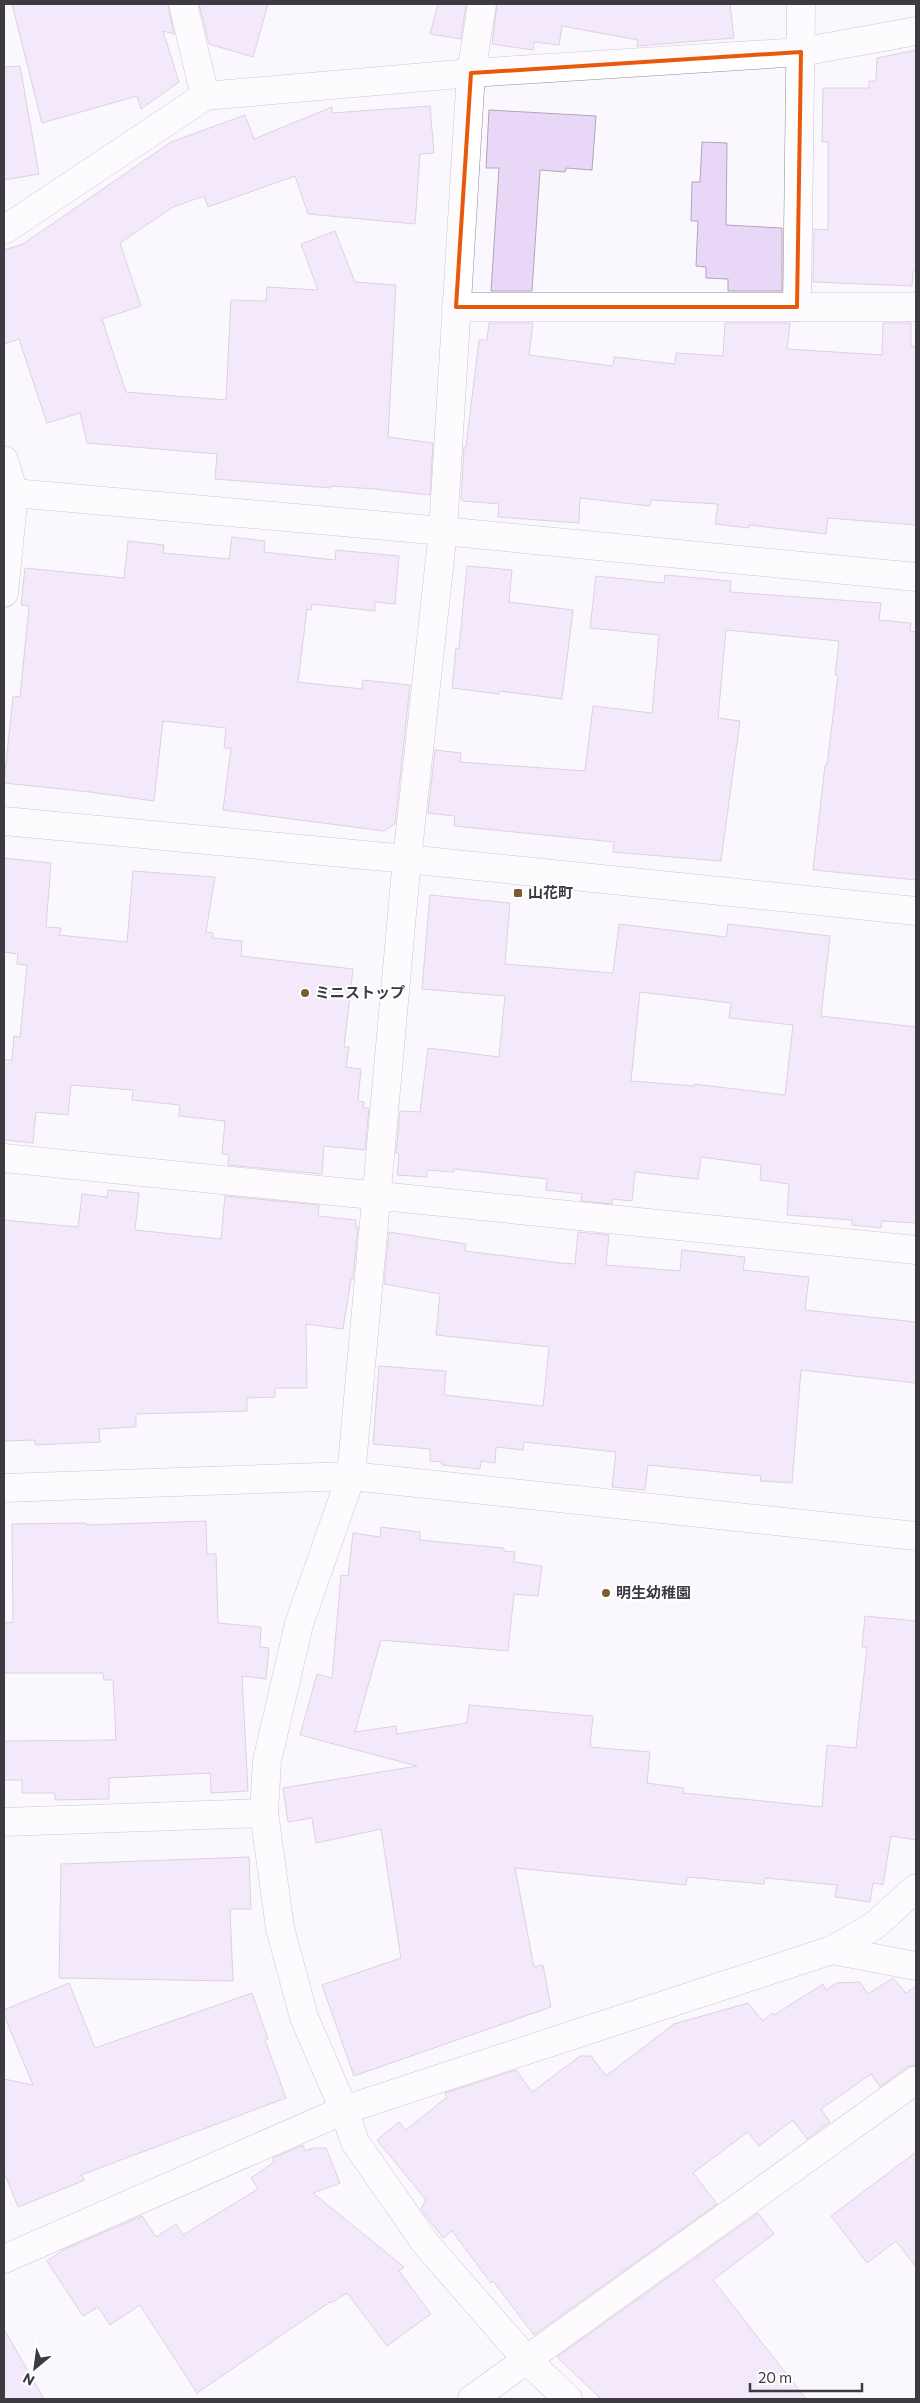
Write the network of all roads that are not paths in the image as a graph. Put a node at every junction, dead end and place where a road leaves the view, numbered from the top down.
1 (183, 4) edge
2 (482, 4) edge
3 (801, 4) edge
4 (916, 31) edge
5 (801, 52) junction
6 (471, 73) junction
7 (205, 96) junction
8 (4, 230) edge
9 (456, 307) junction
10 (797, 307) junction
11 (916, 308) edge
12 (4, 460) edge
13 (14, 493) junction
14 (443, 531) junction
15 (916, 577) edge
16 (4, 593) edge
17 (4, 821) edge
18 (407, 859) junction
19 (916, 911) edge
20 (4, 1158) edge
21 (377, 1197) junction
22 (916, 1250) edge
23 (351, 1476) junction
24 (4, 1488) edge
25 (916, 1536) edge
26 (264, 1813) junction
27 (4, 1822) edge
28 (916, 1888) edge
29 (832, 1950) junction
30 (916, 1966) edge
31 (916, 2080) edge
32 (344, 2110) junction
33 (4, 2259) edge
34 (527, 2360) junction
35 (472, 2399) edge
36 (568, 2399) edge

1 - 7 street
2 - 6 street
3 - 5 street
4 - 5 street
5 - 6 street
5 - 10 street
6 - 7 street
6 - 9 street
7 - 8 street
9 - 10 street
9 - 14 street
10 - 11 street
12 - 13 street
13 - 14 street
13 - 16 street
14 - 15 street
14 - 18 street
17 - 18 street
18 - 19 street
18 - 21 street
20 - 21 street
21 - 22 street
21 - 23 street
23 - 24 street
23 - 25 street
23 - 26 street
26 - 27 street
26 - 32 street
28 - 29 street
29 - 30 street
29 - 32 street
31 - 34 street
32 - 33 street
32 - 34 street
34 - 35 street
34 - 36 street

